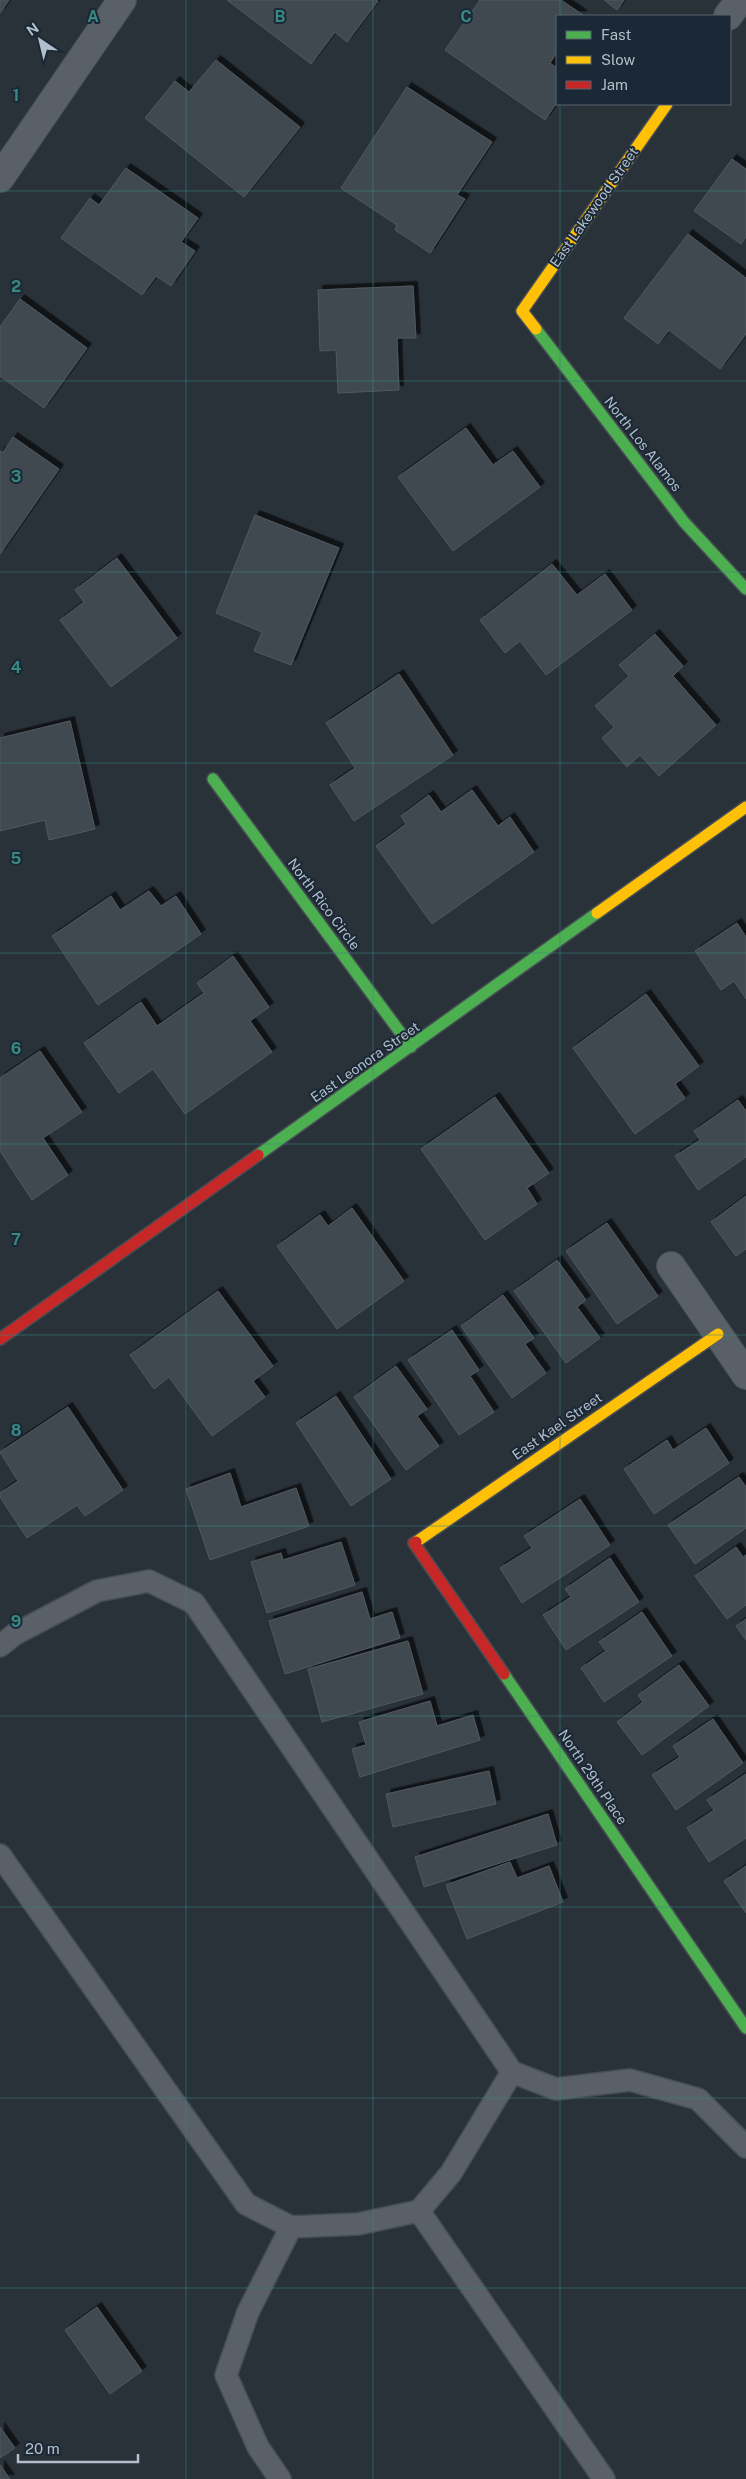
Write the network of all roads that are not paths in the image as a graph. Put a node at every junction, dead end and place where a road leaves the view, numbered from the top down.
1 (122, 0) edge
2 (740, 0) edge
3 (729, 15) edge
4 (666, 105) edge
5 (0, 178) edge
6 (522, 311) joint
7 (746, 589) edge
8 (213, 779) dead end
9 (746, 808) edge
10 (412, 1047) junction
11 (671, 1266) dead end
12 (718, 1334) junction
13 (0, 1339) edge
14 (746, 1375) edge
15 (414, 1543) joint
16 (0, 1646) edge
17 (0, 1855) edge
18 (746, 2028) edge
19 (512, 2072) junction
20 (746, 2147) edge
21 (418, 2211) junction
22 (291, 2227) junction
23 (280, 2479) edge
24 (604, 2479) edge

1 - 5 street
2 - 3 street
4 - 6 street, East Lakewood Street
6 - 7 street, North Los Alamos
8 - 10 street, North Rico Circle
9 - 10 street, East Leonora Street
10 - 13 street, East Leonora Street
11 - 12 street
12 - 14 street
12 - 15 street, East Kael Street
15 - 18 street, North 29th Place
16 - 19 lane
17 - 22 lane
19 - 20 lane
19 - 21 lane
21 - 22 lane
21 - 24 lane
22 - 23 lane

